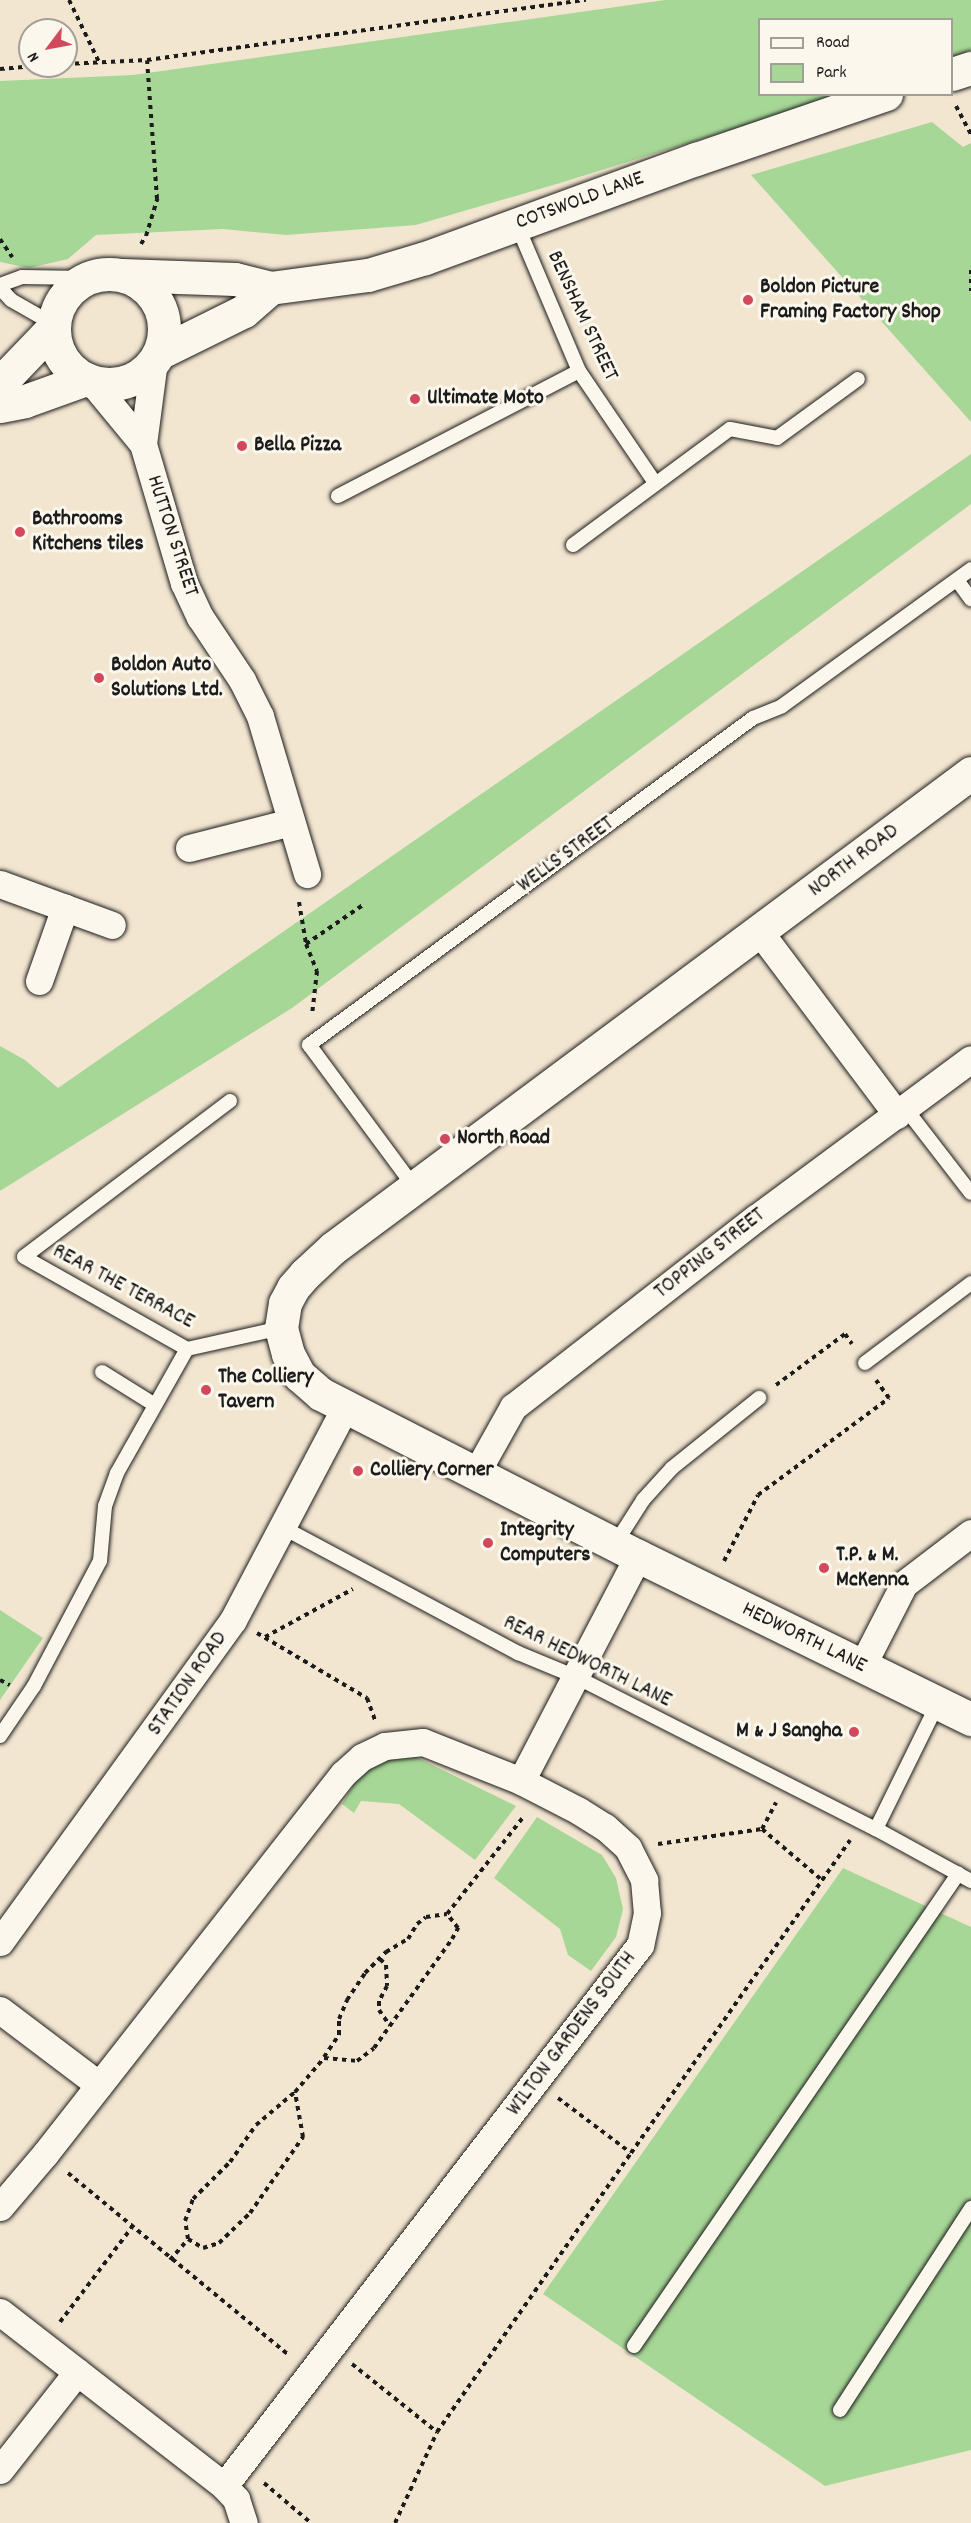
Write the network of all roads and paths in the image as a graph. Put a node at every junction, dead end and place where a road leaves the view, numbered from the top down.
1 (69, 0) edge
2 (586, 0) edge
3 (147, 60) junction
4 (99, 62) junction
5 (78, 63) edge
6 (18, 68) edge
7 (971, 68) edge
8 (0, 69) edge
9 (953, 89) edge
10 (880, 96) edge
11 (971, 134) edge
12 (517, 225) junction
13 (971, 270) edge
14 (122, 275) junction
15 (86, 278) junction
16 (0, 287) edge
17 (270, 288) junction
18 (971, 291) edge
19 (53, 326) junction
20 (157, 357) junction
21 (579, 371) junction
22 (858, 379) dead end
23 (88, 380) junction
24 (0, 387) edge
25 (0, 406) edge
26 (143, 444) junction
27 (655, 483) junction
28 (338, 496) dead end
29 (573, 545) dead end
30 (971, 569) edge
31 (957, 580) junction
32 (971, 599) edge
33 (971, 773) edge
34 (291, 822) junction
35 (189, 848) dead end
36 (307, 874) joint
37 (0, 884) edge
38 (363, 904) dead end
39 (65, 908) junction
40 (112, 925) dead end
41 (759, 931) junction
42 (306, 944) junction
43 (39, 981) dead end
44 (309, 1045) junction
45 (971, 1059) edge
46 (230, 1101) dead end
47 (901, 1112) junction
48 (415, 1188) junction
49 (971, 1193) edge
50 (971, 1283) edge
51 (283, 1315) junction
52 (187, 1349) junction
53 (865, 1363) junction
54 (102, 1372) dead end
55 (759, 1398) joint
56 (155, 1405) junction
57 (346, 1406) junction
58 (476, 1473) junction
59 (282, 1527) junction
60 (971, 1533) edge
61 (627, 1550) junction
62 (375, 1577) junction
63 (708, 1591) junction
64 (233, 1620) junction
65 (264, 1638) junction
66 (861, 1666) junction
67 (576, 1677) junction
68 (961, 1710) edge
69 (0, 1736) edge
70 (385, 1746) junction
71 (786, 1784) junction
72 (532, 1787) junction
73 (862, 1823) junction
74 (762, 1829) junction
75 (876, 1829) junction
76 (628, 1848) junction
77 (958, 1874) junction
78 (822, 1880) junction
79 (971, 1881) edge
80 (447, 1914) junction
81 (0, 1942) edge
82 (380, 1959) junction
83 (0, 2010) edge
84 (390, 2026) junction
85 (324, 2058) junction
86 (536, 2082) junction
87 (99, 2085) junction
88 (296, 2092) junction
89 (631, 2153) junction
90 (45, 2154) junction
91 (0, 2207) edge
92 (971, 2208) edge
93 (132, 2227) junction
94 (188, 2239) junction
95 (170, 2260) junction
96 (0, 2312) edge
97 (43, 2345) junction
98 (634, 2346) dead end
99 (331, 2347) junction
100 (77, 2372) junction
101 (311, 2373) junction
102 (840, 2410) dead end
103 (437, 2432) junction
104 (241, 2464) junction
105 (0, 2470) edge
106 (224, 2486) junction
107 (244, 2523) edge
108 (311, 2523) edge
109 (395, 2523) edge

1 - 4 path
2 - 3 path
3 - 4 path
3 - 14 path
4 - 5 path
6 - 8 path
7 - 9 street
9 - 11 path
10 - 12 street, COTSWOLD LANE
12 - 17 street, COTSWOLD LANE
12 - 21 lane, BENSHAM STREET
13 - 18 path
14 - 15 street
14 - 17 street, COTSWOLD LANE
14 - 20 street
15 - 16 lane
15 - 19 street
16 - 19 lane
17 - 20 street
19 - 23 street
19 - 24 street
20 - 23 street
20 - 26 street, HUTTON STREET
21 - 27 lane, BENSHAM STREET
21 - 28 lane
22 - 27 lane
23 - 25 street
23 - 26 street, HUTTON STREET
26 - 34 street, HUTTON STREET
27 - 29 lane
30 - 31 lane, WELLS STREET
31 - 32 lane
31 - 44 lane, WELLS STREET
33 - 41 street, NORTH ROAD
34 - 35 street
34 - 36 street, HUTTON STREET
36 - 42 path
37 - 39 street
38 - 42 path
39 - 40 street
39 - 43 street
41 - 47 street
41 - 48 street, NORTH ROAD
42 - 44 path
44 - 48 lane
45 - 47 street, TOPPING STREET
46 - 52 lane, REAR THE TERRACE
47 - 49 lane
47 - 58 street, TOPPING STREET
48 - 51 street, NORTH ROAD
50 - 53 lane
51 - 52 lane, REAR THE TERRACE
51 - 57 street, HEDWORTH LANE
52 - 56 lane
53 - 55 path
53 - 63 path
54 - 56 lane
55 - 61 lane
56 - 69 lane
57 - 58 street, HEDWORTH LANE
57 - 59 street, STATION ROAD
58 - 61 street, HEDWORTH LANE
59 - 62 lane, REAR HEDWORTH LANE
59 - 64 street, STATION ROAD
60 - 66 street
61 - 63 street, HEDWORTH LANE
61 - 67 street
62 - 65 path
62 - 67 lane, REAR HEDWORTH LANE
63 - 66 street, HEDWORTH LANE
64 - 65 path
64 - 81 street, STATION ROAD
65 - 70 path
66 - 68 street, HEDWORTH LANE
67 - 71 lane, REAR HEDWORTH LANE
67 - 72 street
68 - 75 lane
70 - 72 street, WILTON GARDENS SOUTH
70 - 87 street, WILTON GARDENS SOUTH
71 - 73 lane, REAR HEDWORTH LANE
71 - 74 path
72 - 76 street, WILTON GARDENS SOUTH
72 - 80 path
73 - 75 lane, REAR HEDWORTH LANE
73 - 78 path
74 - 76 path
74 - 78 path
75 - 77 lane, REAR HEDWORTH LANE
76 - 86 street, WILTON GARDENS SOUTH
77 - 79 lane, REAR HEDWORTH LANE
77 - 98 lane
78 - 89 path
80 - 82 path
80 - 84 path
82 - 84 path
82 - 85 path
83 - 87 street
84 - 85 path
85 - 88 path
86 - 89 path
86 - 99 street, WILTON GARDENS SOUTH
87 - 90 street, WILTON GARDENS SOUTH
88 - 94 path
88 - 94 path
89 - 103 path
90 - 91 street, WILTON GARDENS SOUTH
90 - 93 path
92 - 102 lane
93 - 95 path
93 - 97 path
94 - 95 path
95 - 101 path
96 - 97 street
97 - 100 street
99 - 101 street, WILTON GARDENS SOUTH
99 - 103 path
100 - 105 street
100 - 106 street
101 - 104 street, WILTON GARDENS SOUTH
103 - 109 path
104 - 106 street, WILTON GARDENS SOUTH
104 - 108 path
106 - 107 street

